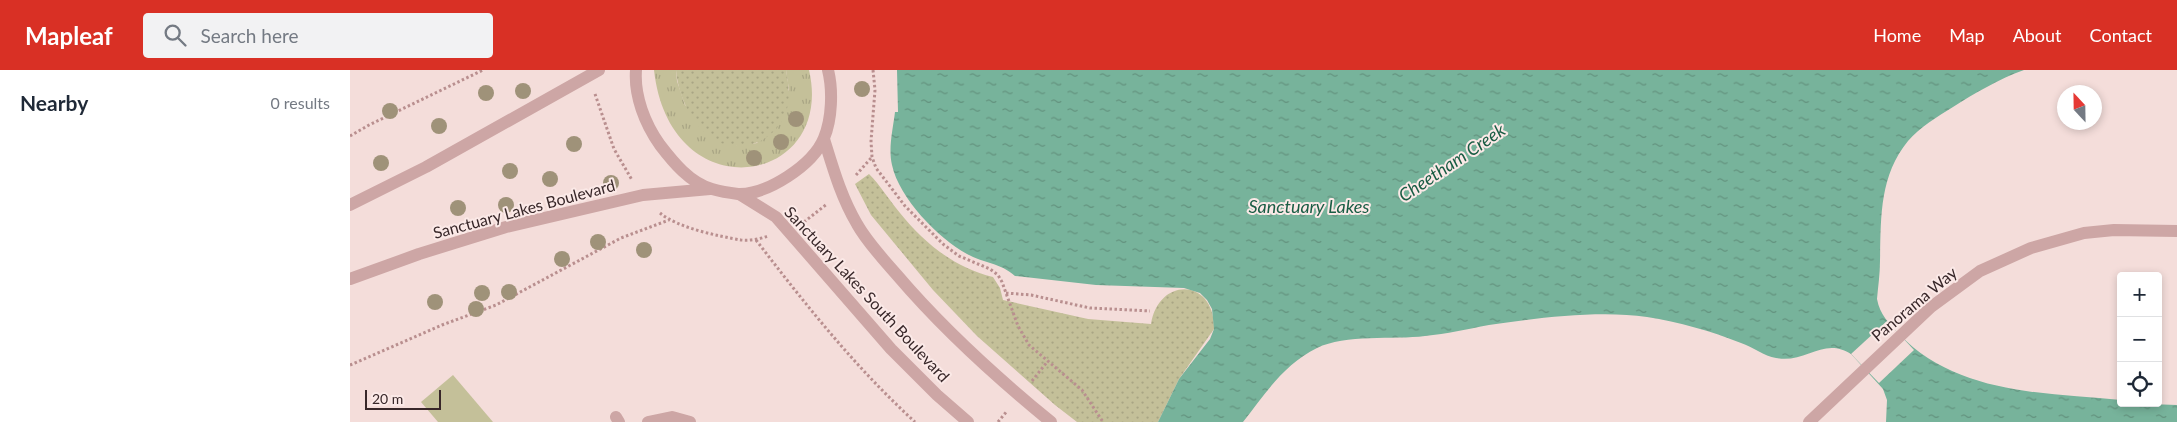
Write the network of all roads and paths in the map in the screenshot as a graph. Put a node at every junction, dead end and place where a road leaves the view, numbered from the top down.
1 (483, 70) edge
2 (599, 70) edge
3 (636, 70) edge
4 (828, 70) edge
5 (873, 70) edge
6 (350, 136) edge
7 (824, 139) junction
8 (710, 189) junction
9 (739, 194) junction
10 (350, 206) edge
11 (669, 220) dead end
12 (2177, 231) edge
13 (756, 239) dead end
14 (350, 279) edge
15 (1006, 293) junction
16 (1150, 311) dead end
17 (350, 365) edge
18 (648, 422) edge
19 (690, 422) edge
20 (915, 422) edge
21 (968, 422) edge
22 (1051, 422) edge
23 (1103, 422) edge
24 (1810, 422) edge

1 - 6 path
2 - 10 street
3 - 8 street
4 - 7 street
5 - 15 path
7 - 9 street
7 - 22 street, Sanctuary Lakes South Boulevard
8 - 9 street
8 - 14 street, Sanctuary Lakes Boulevard
9 - 21 street, Sanctuary Lakes South Boulevard
11 - 17 path
12 - 24 street, Panorama Way
13 - 20 path
15 - 16 path
15 - 23 path
18 - 19 street

